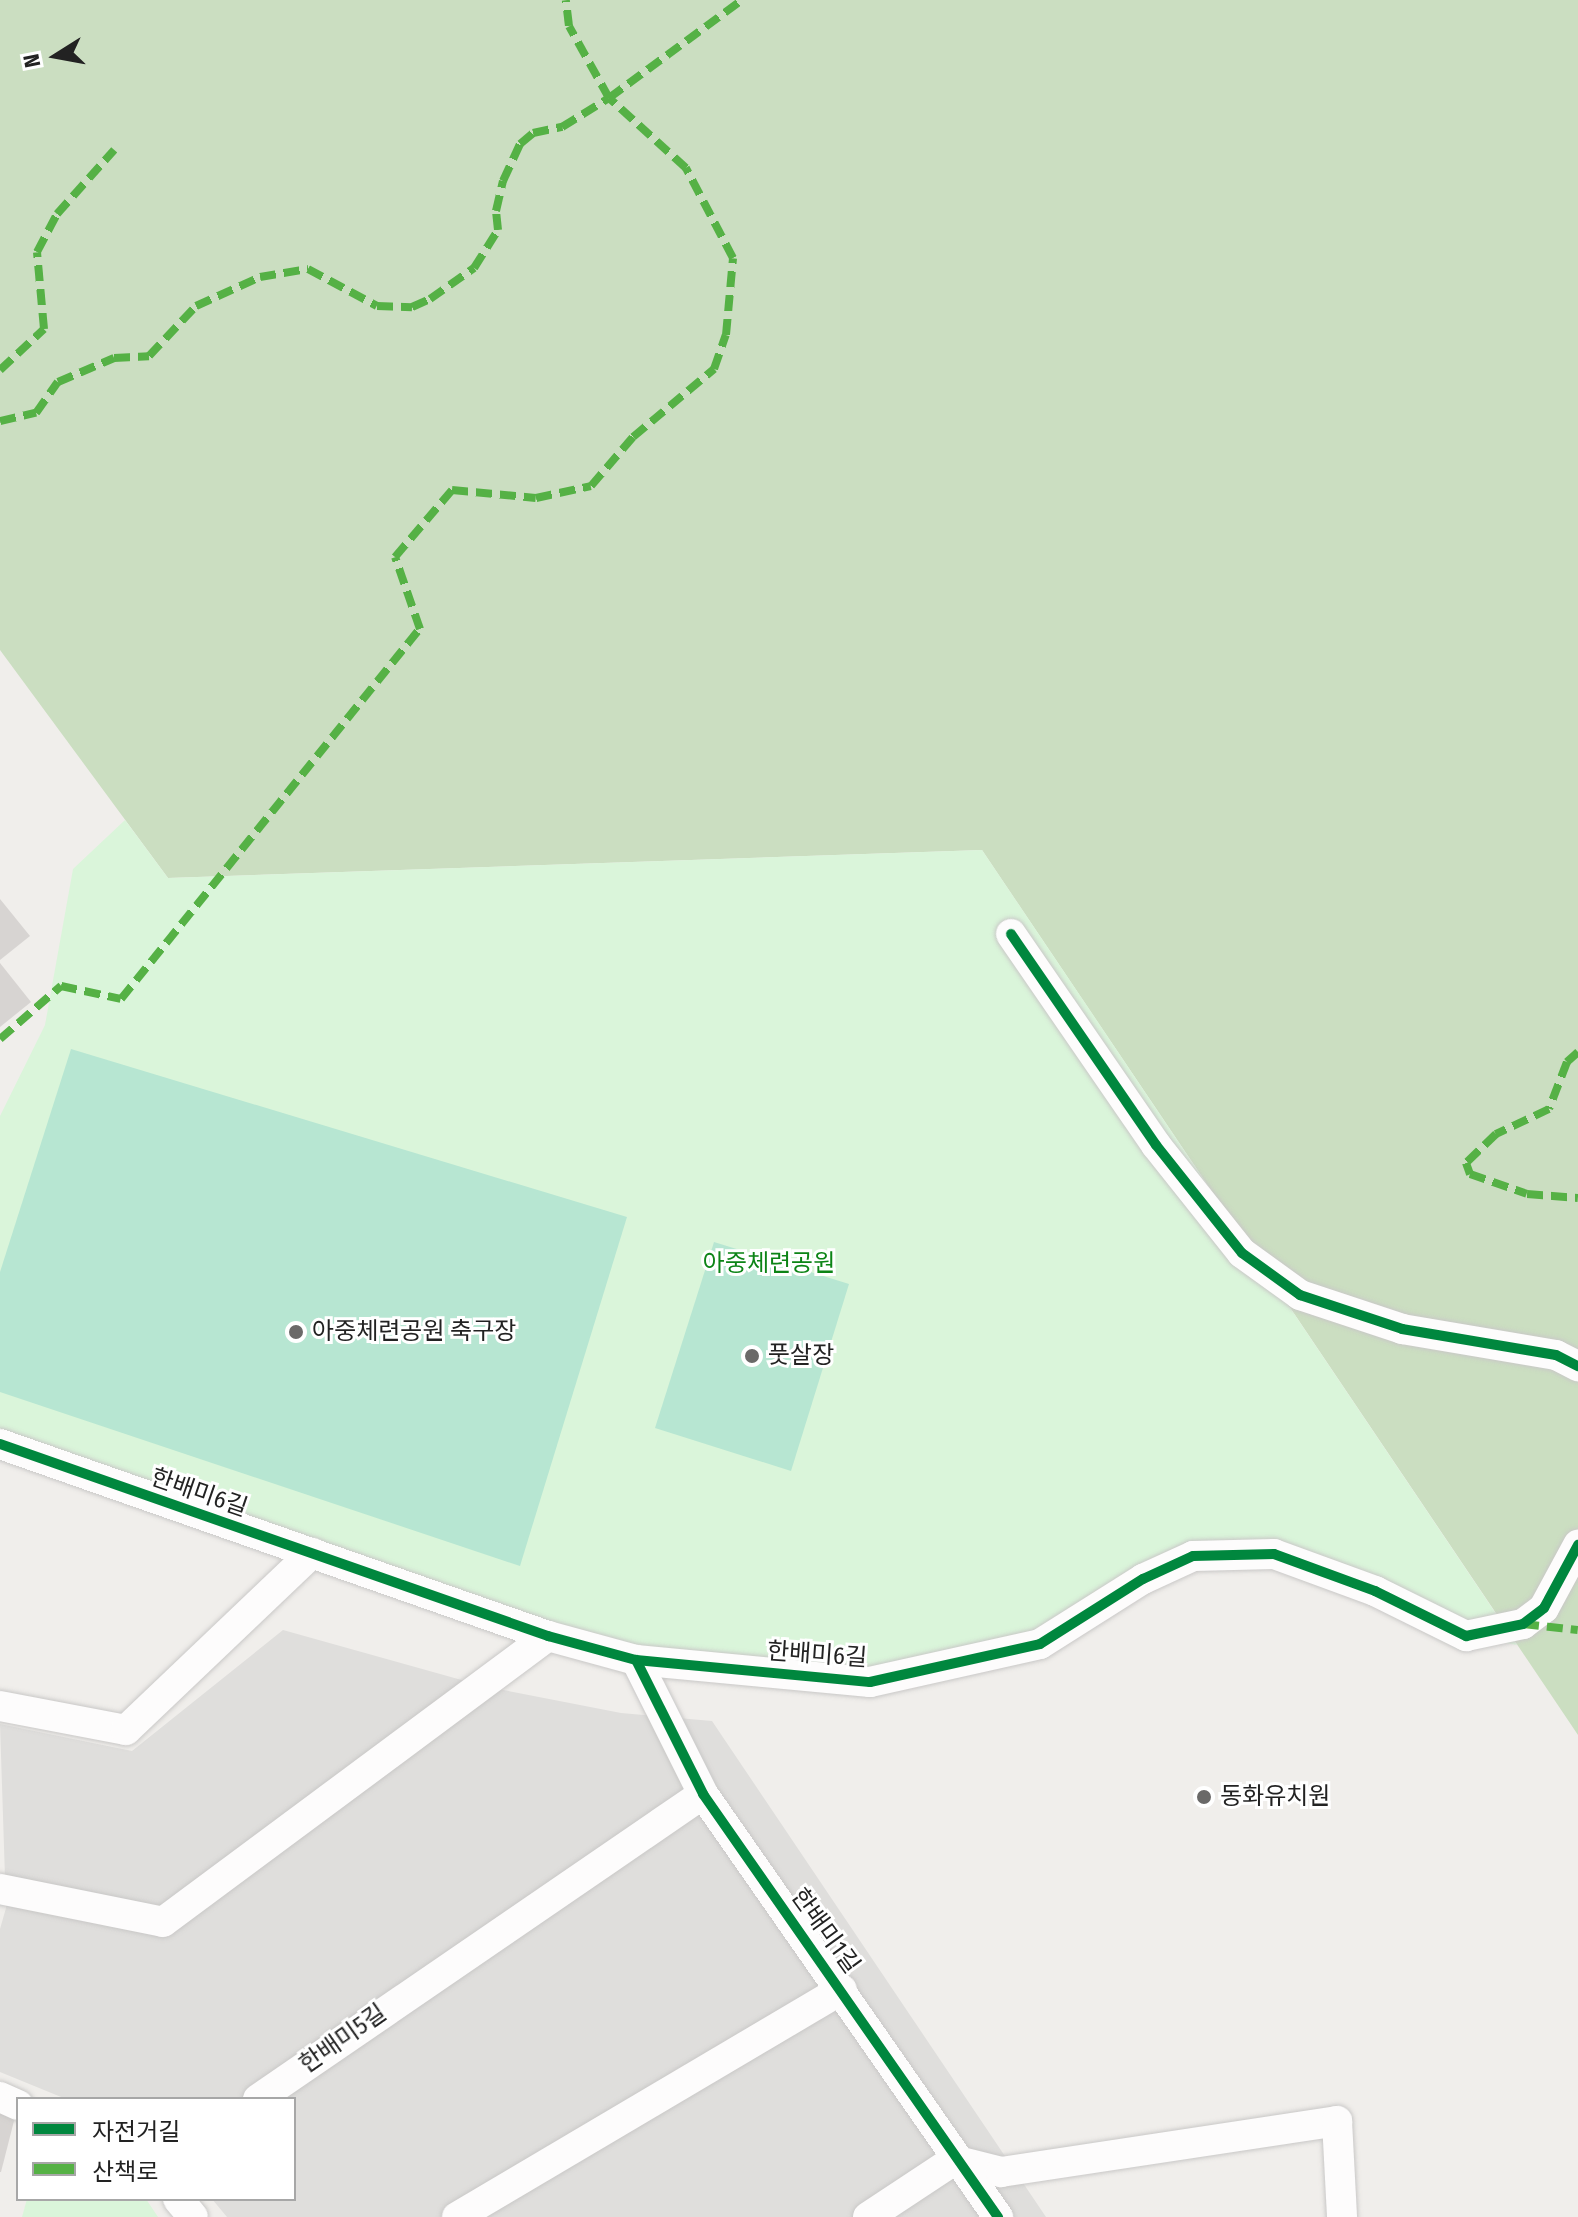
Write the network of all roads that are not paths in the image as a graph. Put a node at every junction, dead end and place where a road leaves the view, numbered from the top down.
1 (1011, 934) dead end
2 (1578, 1366) edge
3 (0, 1444) edge
4 (1578, 1545) edge
5 (312, 1553) junction
6 (548, 1636) junction
7 (636, 1660) junction
8 (0, 1706) edge
9 (703, 1794) junction
10 (0, 1889) edge
11 (842, 1989) junction
12 (261, 2097) edge
13 (954, 2160) junction
14 (180, 2201) edge
15 (193, 2217) edge
16 (457, 2217) edge
17 (868, 2217) edge
18 (998, 2217) edge
19 (1342, 2217) edge

1 - 2 street
3 - 5 street, 한배미6길
4 - 7 street, 한배미6길
5 - 6 street, 한배미6길
5 - 8 street
6 - 7 street, 한배미6길
6 - 10 street
7 - 9 street, 한배미1길
9 - 11 street, 한배미1길
9 - 12 street, 한배미5길
11 - 13 street, 한배미1길
11 - 16 street, 한배미1길
13 - 17 street
13 - 18 street, 한배미1길
13 - 19 street
14 - 15 street

